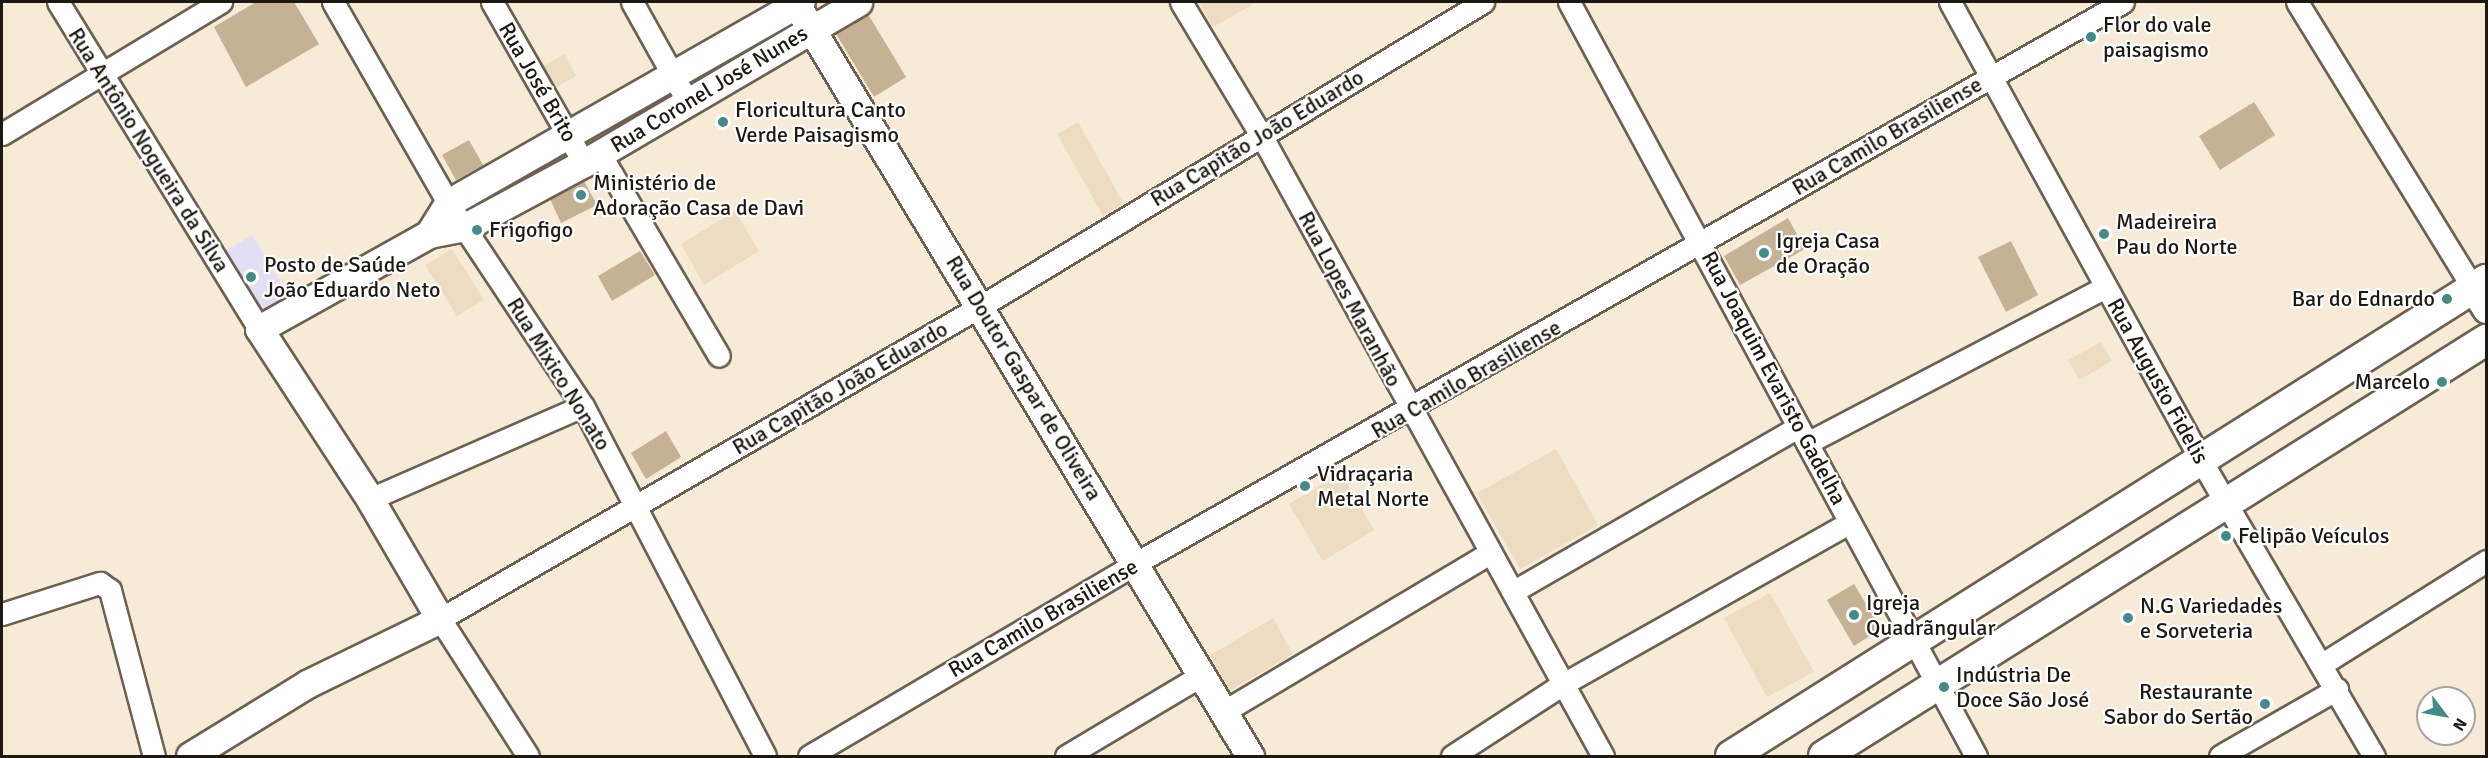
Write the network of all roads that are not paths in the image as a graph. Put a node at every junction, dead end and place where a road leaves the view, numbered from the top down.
1 (58, 2) edge
2 (221, 2) edge
3 (333, 2) edge
4 (492, 2) edge
5 (633, 2) edge
6 (798, 2) edge
7 (858, 2) edge
8 (1181, 2) edge
9 (1483, 2) edge
10 (1569, 2) edge
11 (1950, 2) edge
12 (2123, 2) edge
13 (2297, 2) edge
14 (812, 29) junction
15 (102, 71) junction
16 (672, 73) junction
17 (1993, 76) junction
18 (689, 104) junction
19 (2, 134) edge
20 (568, 135) junction
21 (1261, 135) junction
22 (592, 159) junction
23 (448, 203) junction
24 (465, 227) junction
25 (429, 234) junction
26 (1702, 242) junction
27 (2106, 287) junction
28 (2482, 292) edge
29 (981, 306) junction
30 (259, 329) junction
31 (2487, 340) edge
32 (719, 356) dead end
33 (583, 406) junction
34 (1410, 411) junction
35 (1803, 435) junction
36 (2202, 462) junction
37 (370, 499) junction
38 (2227, 506) junction
39 (634, 509) junction
40 (1849, 523) junction
41 (1490, 553) junction
42 (2487, 561) edge
43 (1136, 563) junction
44 (1514, 591) junction
45 (2, 614) edge
46 (440, 619) junction
47 (1915, 641) junction
48 (2322, 664) junction
49 (1200, 676) junction
50 (1563, 684) junction
51 (1940, 685) junction
52 (2337, 690) junction
53 (1223, 712) junction
54 (154, 756) edge
55 (190, 756) edge
56 (528, 756) edge
57 (765, 756) edge
58 (808, 756) edge
59 (1066, 756) edge
60 (1250, 756) edge
61 (1452, 756) edge
62 (1602, 756) edge
63 (1731, 756) edge
64 (1824, 756) edge
65 (1976, 756) edge
66 (2220, 756) edge
67 (2374, 756) edge

1 - 15 street, Rua Antônio Nogueira da Silva
2 - 15 street
3 - 23 street, Rua Mixico Nonato
4 - 20 street, Rua José Brito
5 - 16 street
6 - 14 street, Rua Doutor Gaspar de Oliveira
6 - 16 street, Rua Coronel José Nunes
7 - 14 street, Rua Coronel José Nunes
8 - 21 street, Rua Lopes Maranhão
9 - 21 street, Rua Capitão João Eduardo
10 - 26 street, Rua Joaquim Evaristo Gadelha
11 - 17 street, Rua Augusto Fidelis
12 - 17 street, Rua Camilo Brasiliense
13 - 28 street
14 - 18 street, Rua Coronel José Nunes
14 - 29 street, Rua Doutor Gaspar de Oliveira
15 - 19 street
15 - 30 street, Rua Antônio Nogueira da Silva
16 - 18 street
16 - 20 street, Rua Coronel José Nunes
17 - 26 street, Rua Camilo Brasiliense
17 - 27 street, Rua Augusto Fidelis
18 - 22 street, Rua Coronel José Nunes
20 - 22 street, Rua José Brito
20 - 23 street, Rua Coronel José Nunes
21 - 29 street, Rua Capitão João Eduardo
21 - 34 street, Rua Lopes Maranhão
22 - 24 street, Rua Coronel José Nunes
22 - 32 street, Rua José Brito
23 - 24 street, Rua Mixico Nonato
23 - 25 street
24 - 25 street, Rua Coronel José Nunes
24 - 33 street, Rua Mixico Nonato
25 - 30 street
26 - 34 street, Rua Camilo Brasiliense
26 - 35 street, Rua Joaquim Evaristo Gadelha
27 - 35 street
27 - 36 street, Rua Augusto Fidelis
28 - 36 main road
29 - 39 street, Rua Capitão João Eduardo
29 - 43 street, Rua Doutor Gaspar de Oliveira
30 - 37 street
31 - 38 main road
33 - 37 street
33 - 39 street, Rua Mixico Nonato
34 - 41 street, Rua Lopes Maranhão
34 - 43 street, Rua Camilo Brasiliense
35 - 40 street, Rua Joaquim Evaristo Gadelha
35 - 44 street
36 - 38 street, Rua Augusto Fidelis
36 - 47 main road
37 - 46 street
38 - 48 street, Rua Augusto Fidelis
38 - 51 main road
39 - 46 street, Rua Capitão João Eduardo
39 - 57 street, Rua Mixico Nonato
40 - 47 street, Rua Joaquim Evaristo Gadelha
40 - 50 street
41 - 44 street, Rua Lopes Maranhão
41 - 53 street
42 - 48 street
43 - 49 street, Rua Doutor Gaspar de Oliveira
43 - 58 street, Rua Camilo Brasiliense
44 - 50 street, Rua Lopes Maranhão
45 - 54 street
46 - 55 street
46 - 56 street
47 - 51 street, Rua Joaquim Evaristo Gadelha
47 - 63 main road
48 - 52 street, Rua Augusto Fidelis
49 - 53 street, Rua Doutor Gaspar de Oliveira
49 - 59 street
50 - 61 street
50 - 62 street, Rua Lopes Maranhão
51 - 64 main road
51 - 65 street, Rua Joaquim Evaristo Gadelha
52 - 66 street
52 - 67 street, Rua Augusto Fidelis
53 - 60 street, Rua Doutor Gaspar de Oliveira

